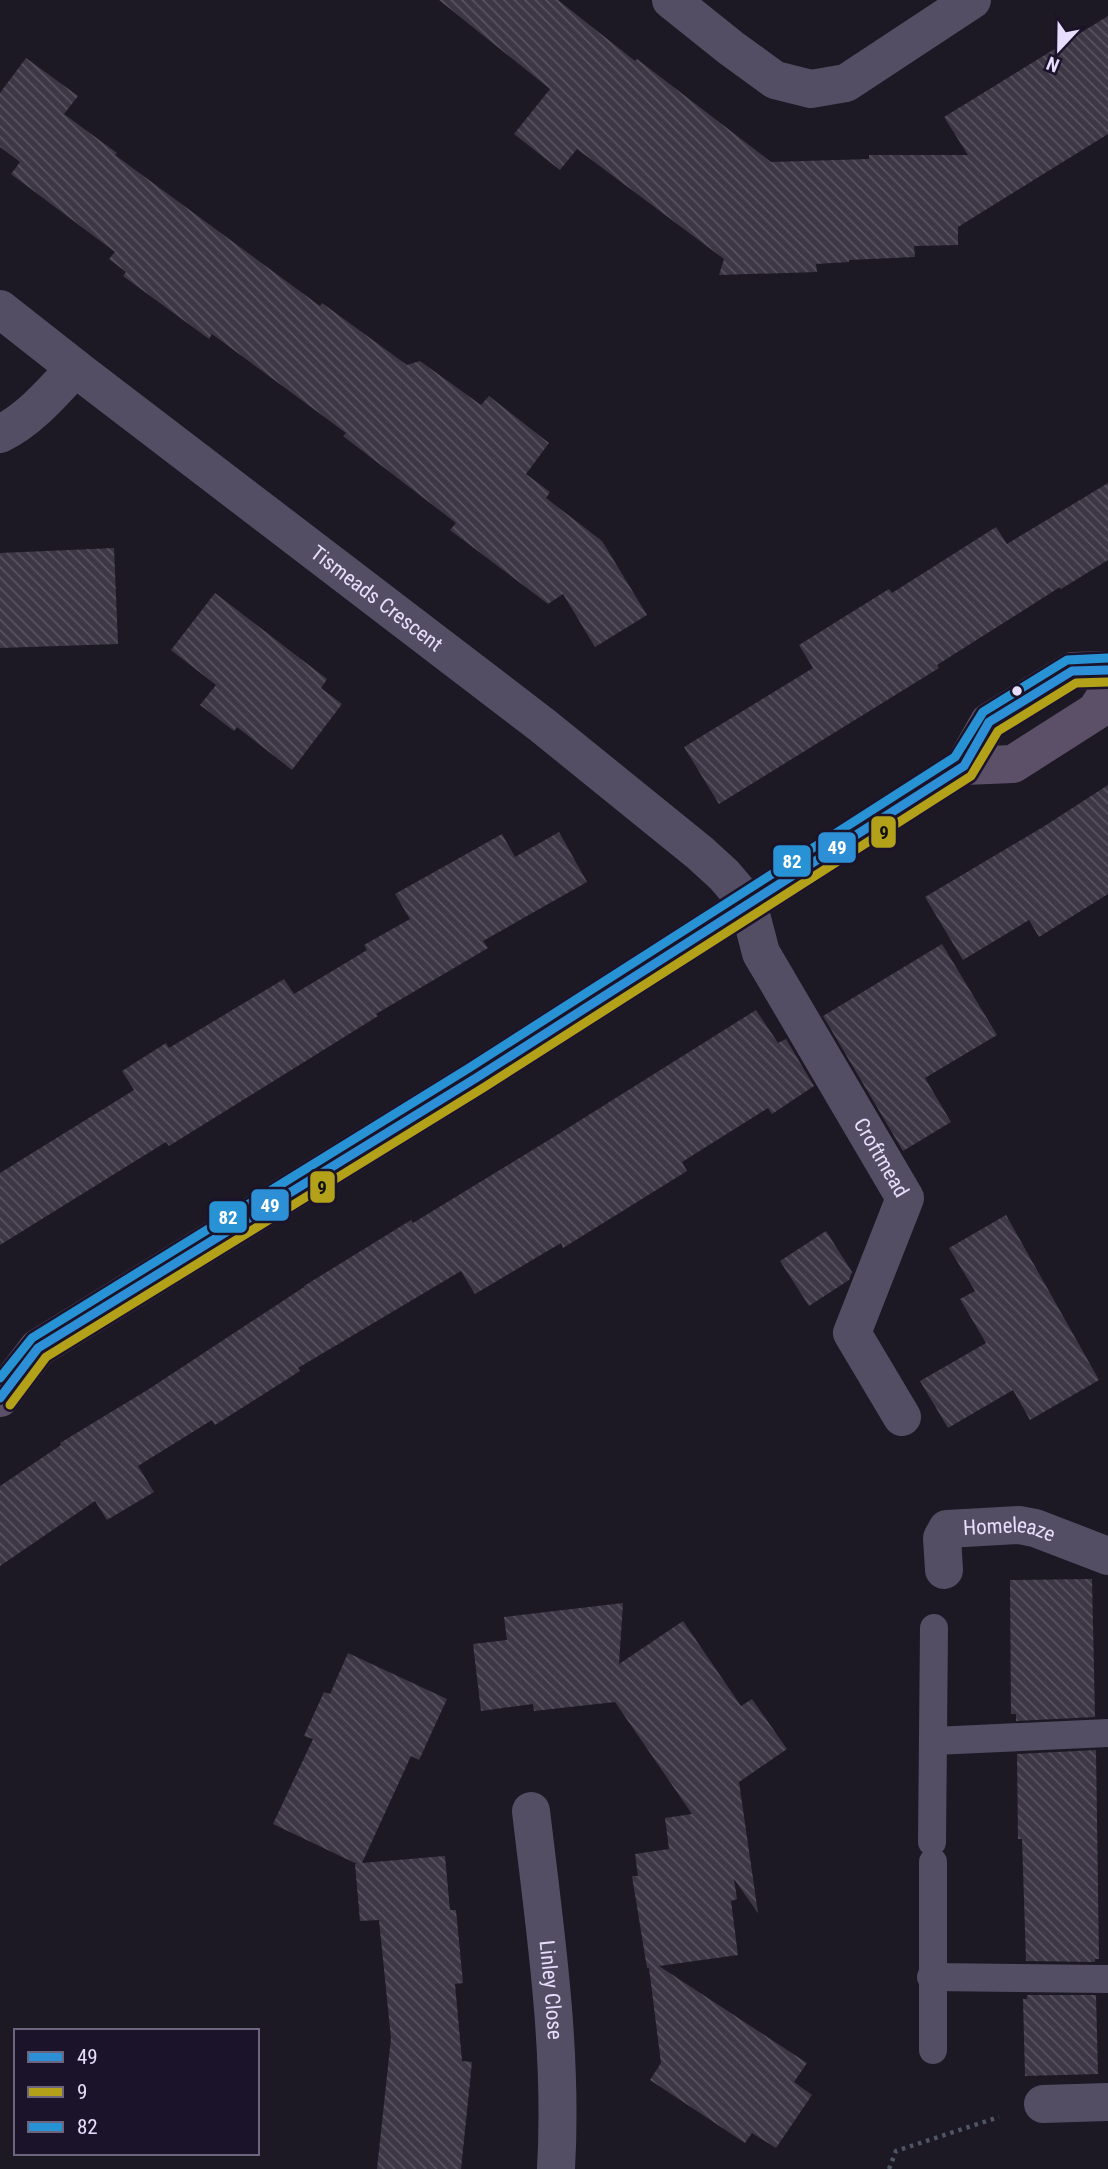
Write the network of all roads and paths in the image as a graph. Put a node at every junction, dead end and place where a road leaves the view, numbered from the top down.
1 (671, 0) edge
2 (972, 0) edge
3 (0, 309) edge
4 (75, 368) junction
5 (0, 434) edge
6 (1108, 670) edge
7 (1108, 692) edge
8 (964, 766) junction
9 (748, 903) junction
10 (38, 1348) junction
11 (0, 1355) edge
12 (0, 1398) edge
13 (902, 1417) dead end
14 (1108, 1556) edge
15 (944, 1570) dead end
16 (934, 1628) dead end
17 (1108, 1732) edge
18 (934, 1741) junction
19 (531, 1811) dead end
20 (932, 1977) junction
21 (1108, 1979) edge
22 (933, 2050) dead end
23 (1108, 2102) edge
24 (1042, 2104) joint
25 (556, 2169) edge
26 (889, 2169) edge

1 - 2 street
3 - 4 street, Tismeads Crescent
4 - 5 street
4 - 9 street, Tismeads Crescent
6 - 8 main road
7 - 8 main road
8 - 9 main road
9 - 10 main road
9 - 13 street, Croftmead
10 - 11 main road
10 - 12 main road
14 - 15 street, Homeleaze
16 - 18 lane
17 - 18 lane
18 - 20 lane
19 - 25 street, Linley Close
20 - 21 lane
20 - 22 lane
23 - 24 street
24 - 26 path

